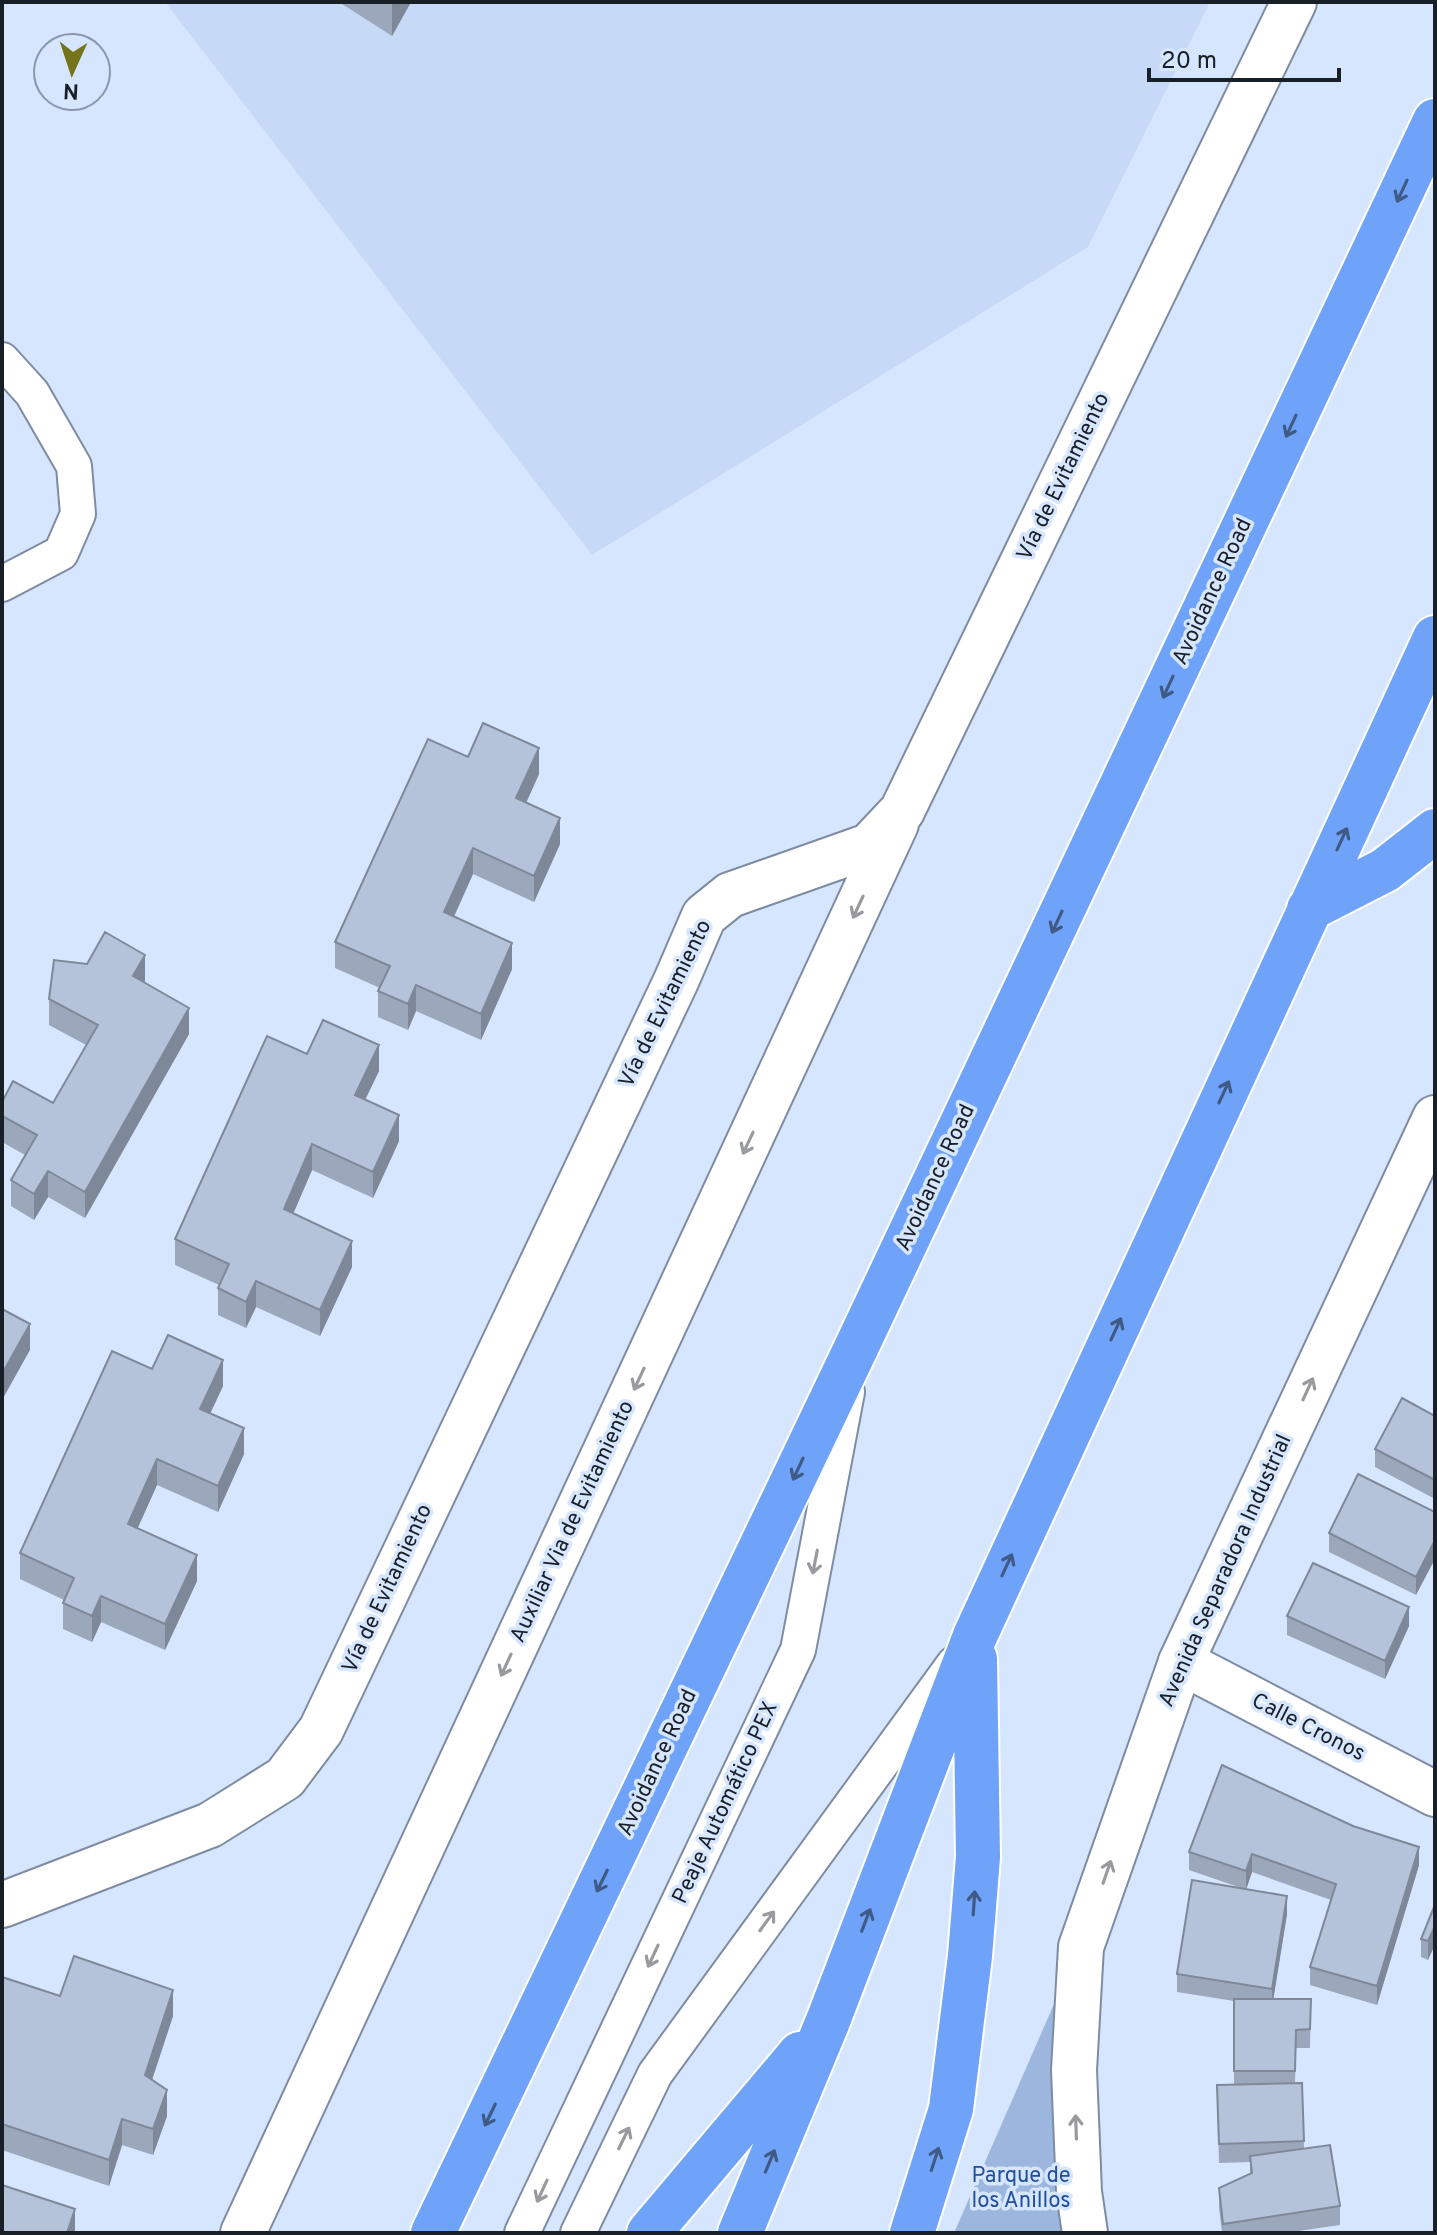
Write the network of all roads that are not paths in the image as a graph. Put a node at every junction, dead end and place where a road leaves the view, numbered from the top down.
1 (1294, 2) edge
2 (1435, 121) edge
3 (2, 360) edge
4 (2, 584) edge
5 (1435, 638) edge
6 (902, 811) junction
7 (1435, 831) edge
8 (1309, 909) junction
9 (1435, 1118) edge
10 (856, 1348) junction
11 (975, 1636) junction
12 (1181, 1662) junction
13 (1435, 1794) edge
14 (2, 1905) edge
15 (828, 2021) junction
16 (243, 2233) edge
17 (433, 2233) edge
18 (522, 2233) edge
19 (578, 2233) edge
20 (649, 2233) edge
21 (740, 2233) edge
22 (912, 2233) edge
23 (1085, 2233) edge

1 - 6 street, Vía de Evitamiento
2 -> 10 highway, Avoidance Road
3 - 4 lane
8 -> 5 highway
6 - 14 street, Vía de Evitamiento
6 -> 16 street, Auxiliar Via de Evitamiento
7 - 8 highway
11 -> 8 highway
12 -> 9 street, Avenida Separadora Industrial
10 -> 17 highway, Avoidance Road
10 -> 18 lane, Peaje Automático PEX
15 -> 11 highway
19 -> 11 lane
22 -> 11 highway
12 - 13 street, Calle Cronos
23 -> 12 street, Avenida Separadora Industrial
15 - 20 highway
21 -> 15 highway

